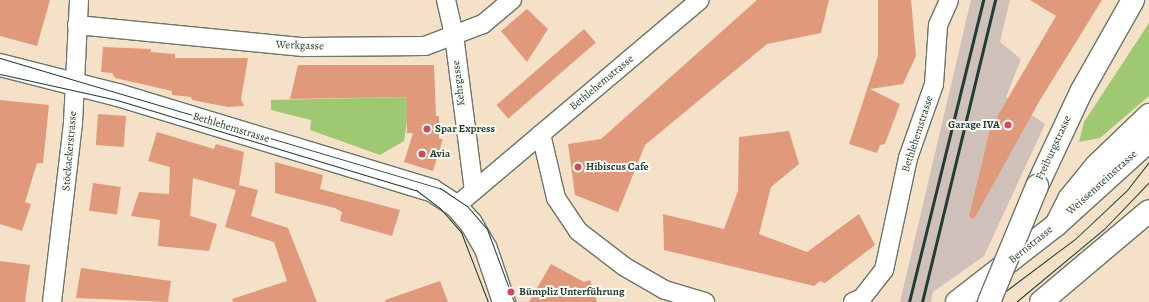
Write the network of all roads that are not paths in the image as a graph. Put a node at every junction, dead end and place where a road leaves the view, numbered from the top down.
1 (79, 0) edge
2 (446, 0) edge
3 (512, 0) edge
4 (700, 0) edge
5 (949, 0) edge
6 (1132, 0) edge
7 (77, 25) junction
8 (454, 35) junction
9 (0, 65) edge
10 (74, 84) junction
11 (1149, 115) edge
12 (541, 134) junction
13 (1149, 141) edge
14 (474, 191) junction
15 (456, 206) junction
16 (1149, 211) edge
17 (1056, 225) junction
18 (52, 302) edge
19 (504, 302) edge
20 (705, 302) edge
21 (853, 302) edge
22 (957, 302) edge
23 (972, 302) edge
24 (989, 302) edge
25 (1041, 302) edge

1 - 7 street, Stöckackerstrasse
2 - 8 street, Kehrgasse
3 - 8 street, Werkgasse
4 - 12 street, Bethlehemstrasse
5 - 21 street, Bethlehemstrasse
6 - 24 main road, Freiburgstrasse, bridge
7 - 8 street, Werkgasse
7 - 10 street, Stöckackerstrasse
8 - 14 street, Kehrgasse
9 - 10 main road, Bethlehemstrasse
10 - 15 main road, Bethlehemstrasse
10 - 18 street, Stöckackerstrasse
11 - 17 main road
12 - 14 street, Bethlehemstrasse
12 - 20 street
13 - 17 main road, Weissensteinstrasse
14 - 15 street, Bethlehemstrasse
15 - 19 main road, Bethlehemstrasse
16 - 25 main road
17 - 22 main road, Bernstrasse
17 - 23 main road, Bernstrasse

